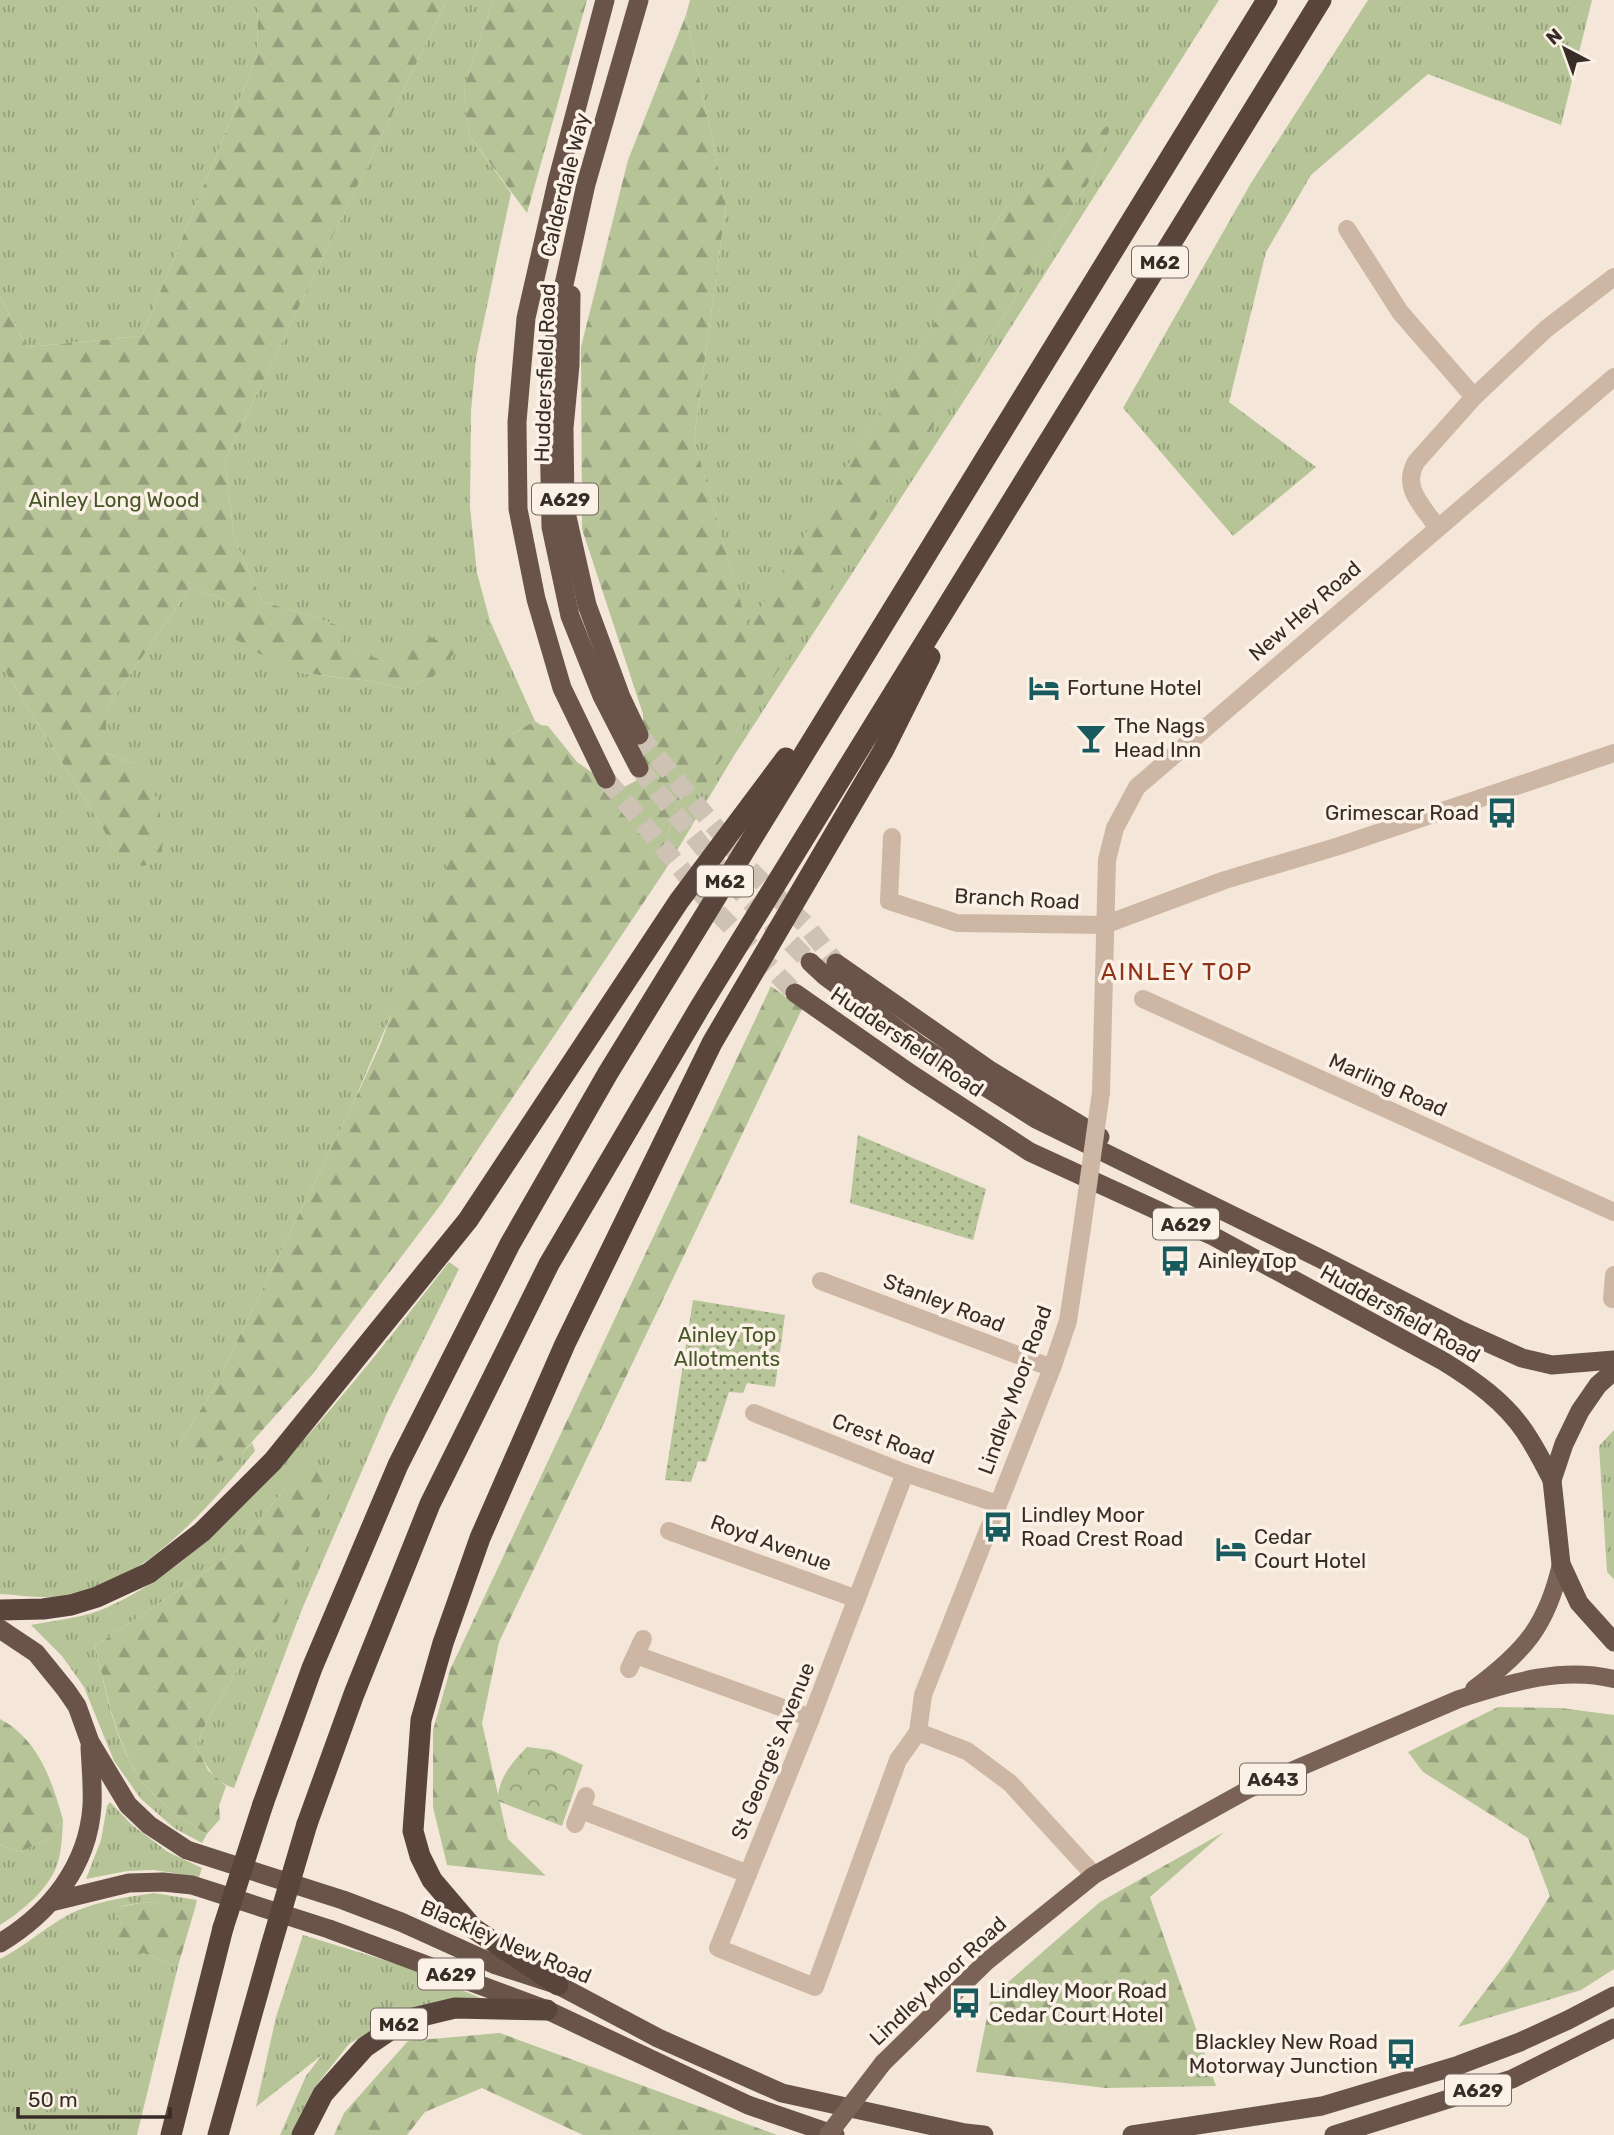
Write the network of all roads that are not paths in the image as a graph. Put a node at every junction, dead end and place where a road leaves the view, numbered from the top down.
1 (605, 0) edge
2 (639, 0) edge
3 (1267, 0) edge
4 (1321, 0) edge
5 (1347, 229) dead end
6 (571, 251) junction
7 (1614, 277) edge
8 (1614, 377) edge
9 (1474, 397) junction
10 (517, 422) joint
11 (549, 426) joint
12 (998, 524) junction
13 (1437, 527) junction
14 (864, 655) junction
15 (639, 735) tunnel mouth
16 (1614, 752) edge
17 (639, 768) tunnel mouth
18 (606, 779) tunnel mouth
19 (892, 837) dead end
20 (1104, 925) junction
21 (810, 962) tunnel mouth
22 (836, 963) tunnel mouth
23 (795, 993) tunnel mouth
24 (1143, 999) dead end
25 (1614, 1212) edge
26 (1321, 1259) junction
27 (1614, 1275) edge
28 (821, 1281) dead end
29 (1612, 1299) dead end
30 (1614, 1360) edge
31 (1052, 1368) junction
32 (1614, 1371) edge
33 (754, 1413) dead end
34 (905, 1473) junction
35 (1552, 1480) junction
36 (998, 1504) junction
37 (669, 1531) dead end
38 (1561, 1564) junction
39 (857, 1599) junction
40 (0, 1609) edge
41 (0, 1629) edge
42 (1614, 1642) edge
43 (636, 1655) dead end
44 (1614, 1679) edge
45 (1460, 1699) junction
46 (811, 1718) junction
47 (918, 1732) junction
48 (90, 1742) junction
49 (581, 1810) dead end
50 (748, 1874) junction
51 (1094, 1875) junction
52 (51, 1902) junction
53 (0, 1943) edge
54 (558, 1985) junction
55 (815, 1987) joint
56 (1614, 1996) edge
57 (547, 2010) junction
58 (1614, 2028) edge
59 (170, 2135) edge
60 (218, 2135) edge
61 (302, 2135) edge
62 (828, 2135) edge
63 (835, 2135) edge
64 (984, 2135) edge
65 (1132, 2135) edge
66 (1334, 2135) edge

1 - 10 highway, Calderdale Way / A629
2 - 6 highway, Calderdale Way / A629
3 - 14 highway, M62
4 - 12 highway, M62
5 - 9 street
6 - 11 highway, Calderdale Way / A629
6 - 15 highway, Huddersfield Road / A629
7 - 9 street
8 - 13 street, New Hey Road
9 - 13 street
10 - 18 highway, Huddersfield Road / A629
11 - 17 highway, Huddersfield Road / A629
12 - 54 highway, M62
12 - 60 highway, M62, bridge
13 - 20 street, New Hey Road
14 - 40 highway, M62
14 - 59 highway, M62, bridge
16 - 20 street
19 - 20 street, Branch Road
20 - 31 street, Lindley Moor Road, bridge
21 - 26 highway, Huddersfield Road / A629
22 - 26 highway, Huddersfield Road / A629
23 - 35 highway, Huddersfield Road / A629
24 - 25 street, Marling Road
26 - 30 highway, Huddersfield Road / A629
27 - 29 street
28 - 31 street, Stanley Road
31 - 36 street, Lindley Moor Road
32 - 35 highway, A629
33 - 34 street, Crest Road
34 - 36 street, Crest Road
34 - 39 street, St George's Avenue
35 - 38 highway, A629
36 - 47 street, Lindley Moor Road
37 - 39 street, Royd Avenue
38 - 42 highway, A629
38 - 45 main road, Lindley Moor Road / A643
39 - 46 street, St George's Avenue
41 - 48 highway, Blackley New Road / A629
43 - 46 street
44 - 45 main road, Lindley Moor Road / A643
45 - 51 main road, Lindley Moor Road / A643
46 - 50 street, St George's Avenue
47 - 51 street
47 - 55 street, Lindley Moor Road
48 - 52 highway, Blackley New Road / A629
48 - 54 highway, Blackley New Road / A629
49 - 50 street
50 - 55 street, St George's Avenue
51 - 62 main road, Lindley Moor Road / A643, bridge
52 - 53 highway, Blackley New Road / A629
52 - 57 highway, Blackley New Road / A629
54 - 64 highway, Blackley New Road / A629
56 - 65 highway, A629
57 - 61 highway, M62
57 - 63 highway, Blackley New Road / A629
58 - 66 highway, A629

